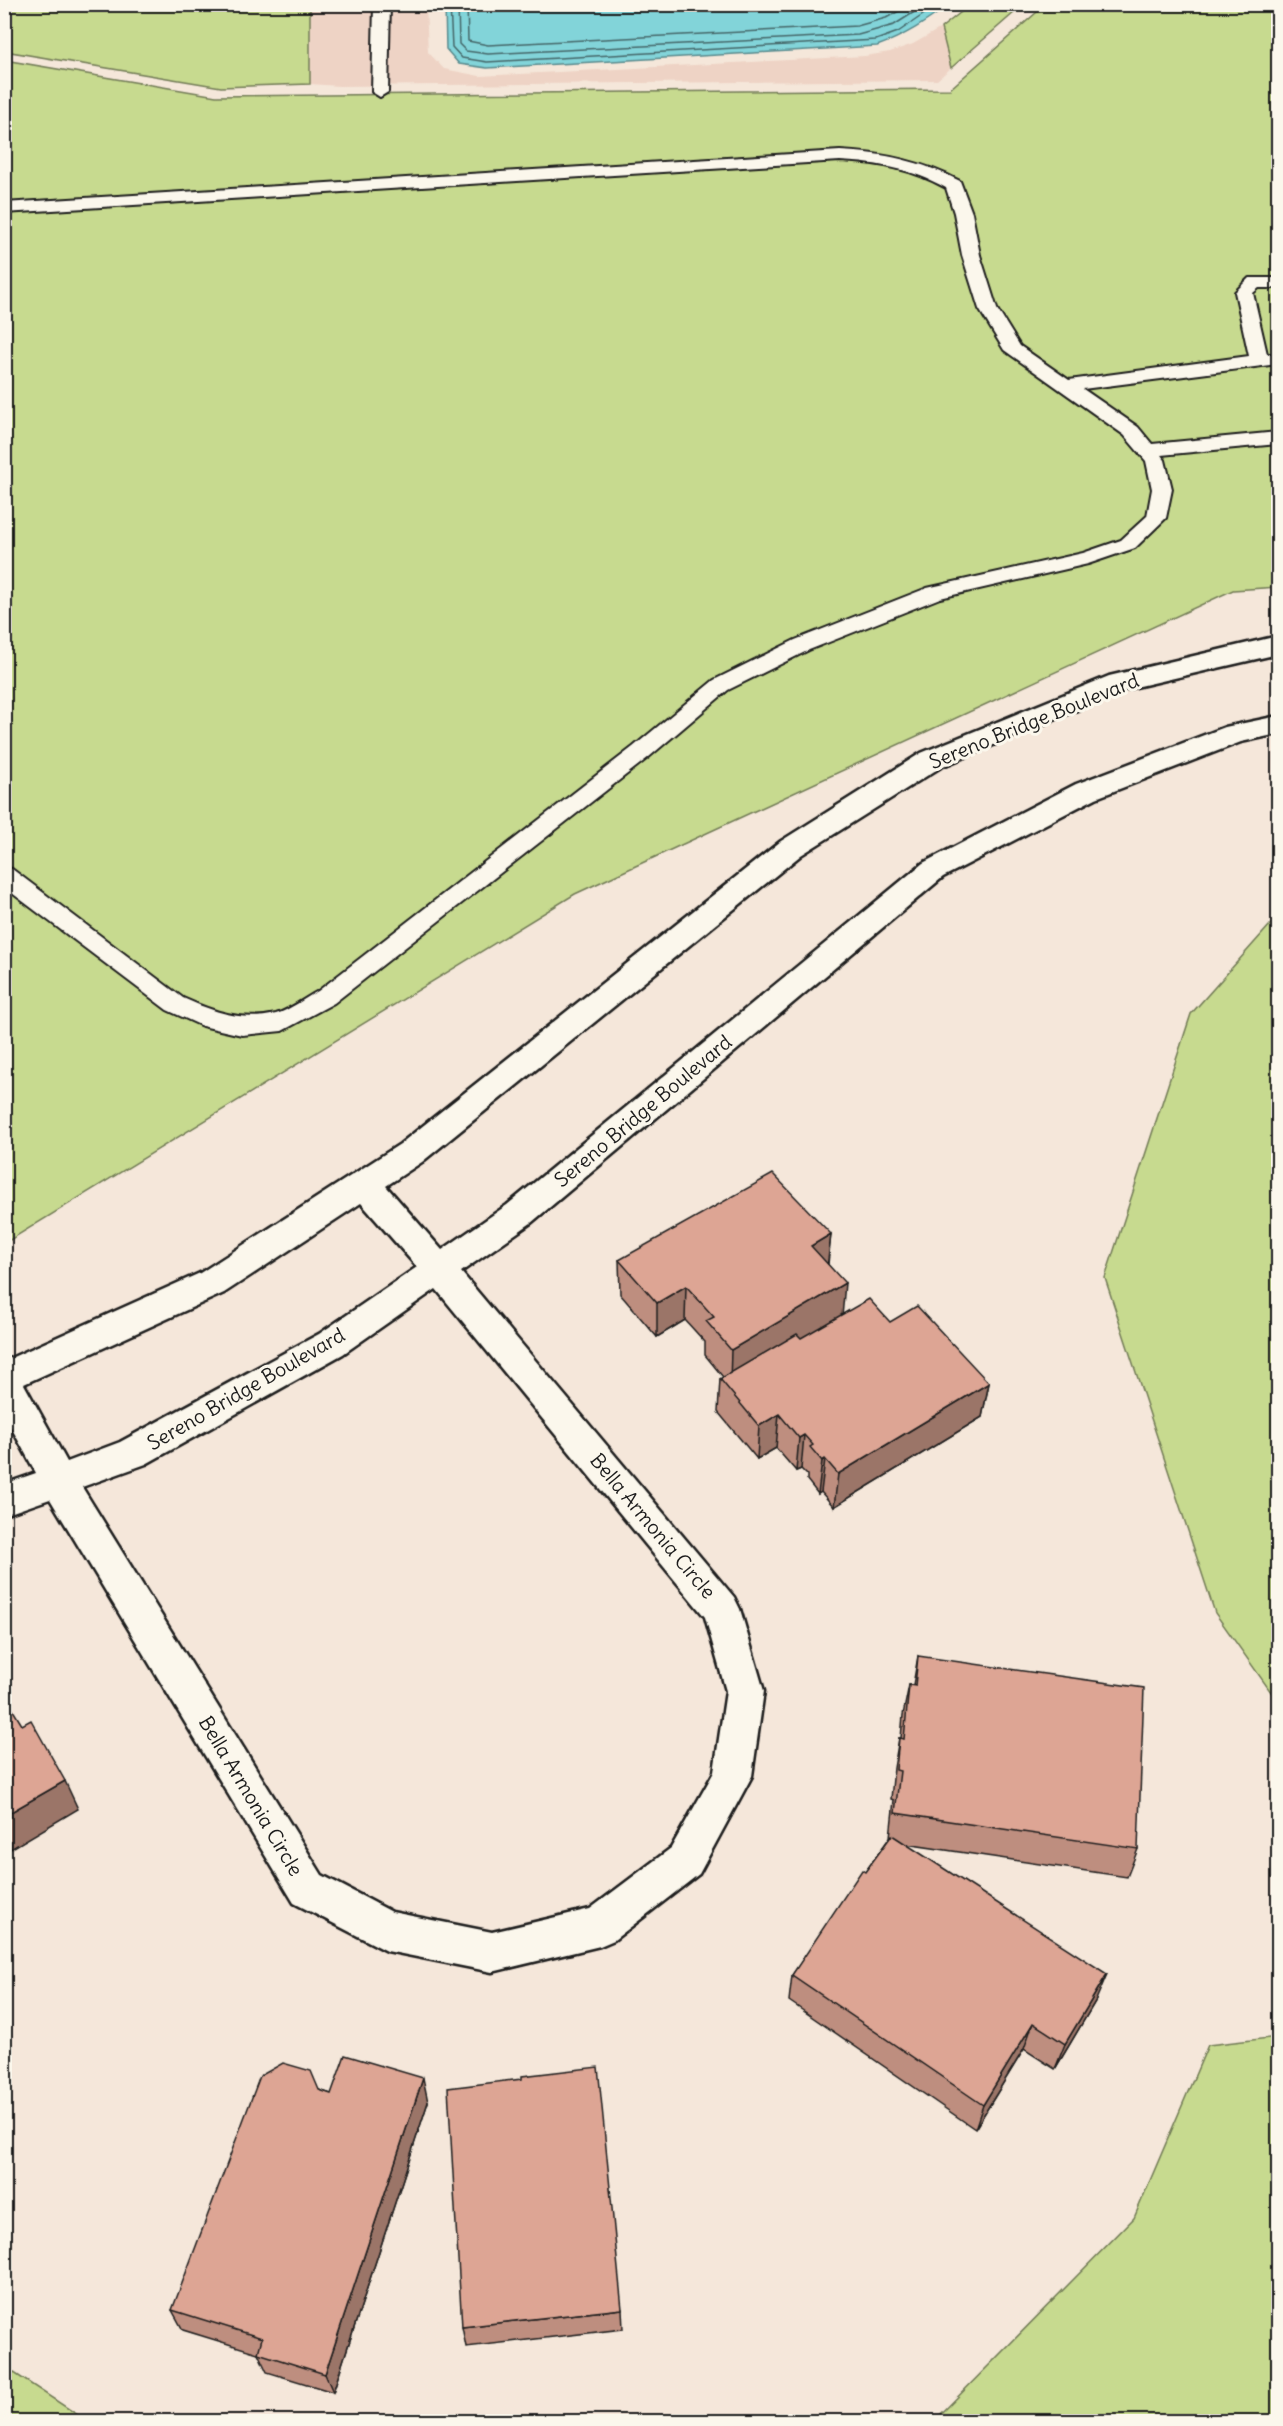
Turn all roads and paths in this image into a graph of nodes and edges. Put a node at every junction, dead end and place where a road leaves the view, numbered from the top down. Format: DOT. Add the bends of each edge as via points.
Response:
graph roads {
  1 [pos="382,4"];
  2 [pos="380,92"];
  3 [pos="4,208"];
  4 [pos="1278,283"];
  5 [pos="1278,359"];
  6 [pos="1259,360"];
  7 [pos="1066,386"];
  8 [pos="1278,438"];
  9 [pos="1147,450"];
  10 [pos="1278,645"];
  11 [pos="1278,725"];
  12 [pos="4,875"];
  13 [pos="364,1184"];
  14 [pos="439,1269"];
  15 [pos="4,1378"];
  16 [pos="58,1480"];
  17 [pos="4,1500"];
  1 -- 2 [label="lane"];
  3 -- 7 [label="lane" via="840,156 885,158 930,171 954,185 988,309 1013,350"];
  4 -- 6 [label="lane" via="1255,282 1244,292"];
  5 -- 6 [label="lane"];
  6 -- 7 [label="lane"];
  7 -- 9 [label="lane" via="1131,430"];
  8 -- 9 [label="lane"];
  9 -- 12 [label="lane" via="1155,460 1162,489 1156,518 1128,544 1088,558 934,593 802,645 721,685 326,997 282,1022 242,1026 210,1020 176,1005"];
  10 -- 13 [label="street, Sereno Bridge Boulevard" via="1119,682 930,760 791,849 411,1153"];
  11 -- 14 [label="street, Sereno Bridge Boulevard" via="1235,734 1086,791 933,870 519,1214"];
  13 -- 14 [label="street, Bella Armonia Circle"];
  13 -- 15 [label="street, Sereno Bridge Boulevard" via="212,1283"];
  14 -- 16 [label="street, Sereno Bridge Boulevard" via="331,1344 134,1453"];
  14 -- 16 [label="street, Bella Armonia Circle" via="722,1609 746,1691 733,1776 685,1861 600,1926 492,1952 387,1931 308,1889"];
  15 -- 16 [label="street, Bella Armonia Circle"];
  16 -- 17 [label="street, Sereno Bridge Boulevard"];
}
